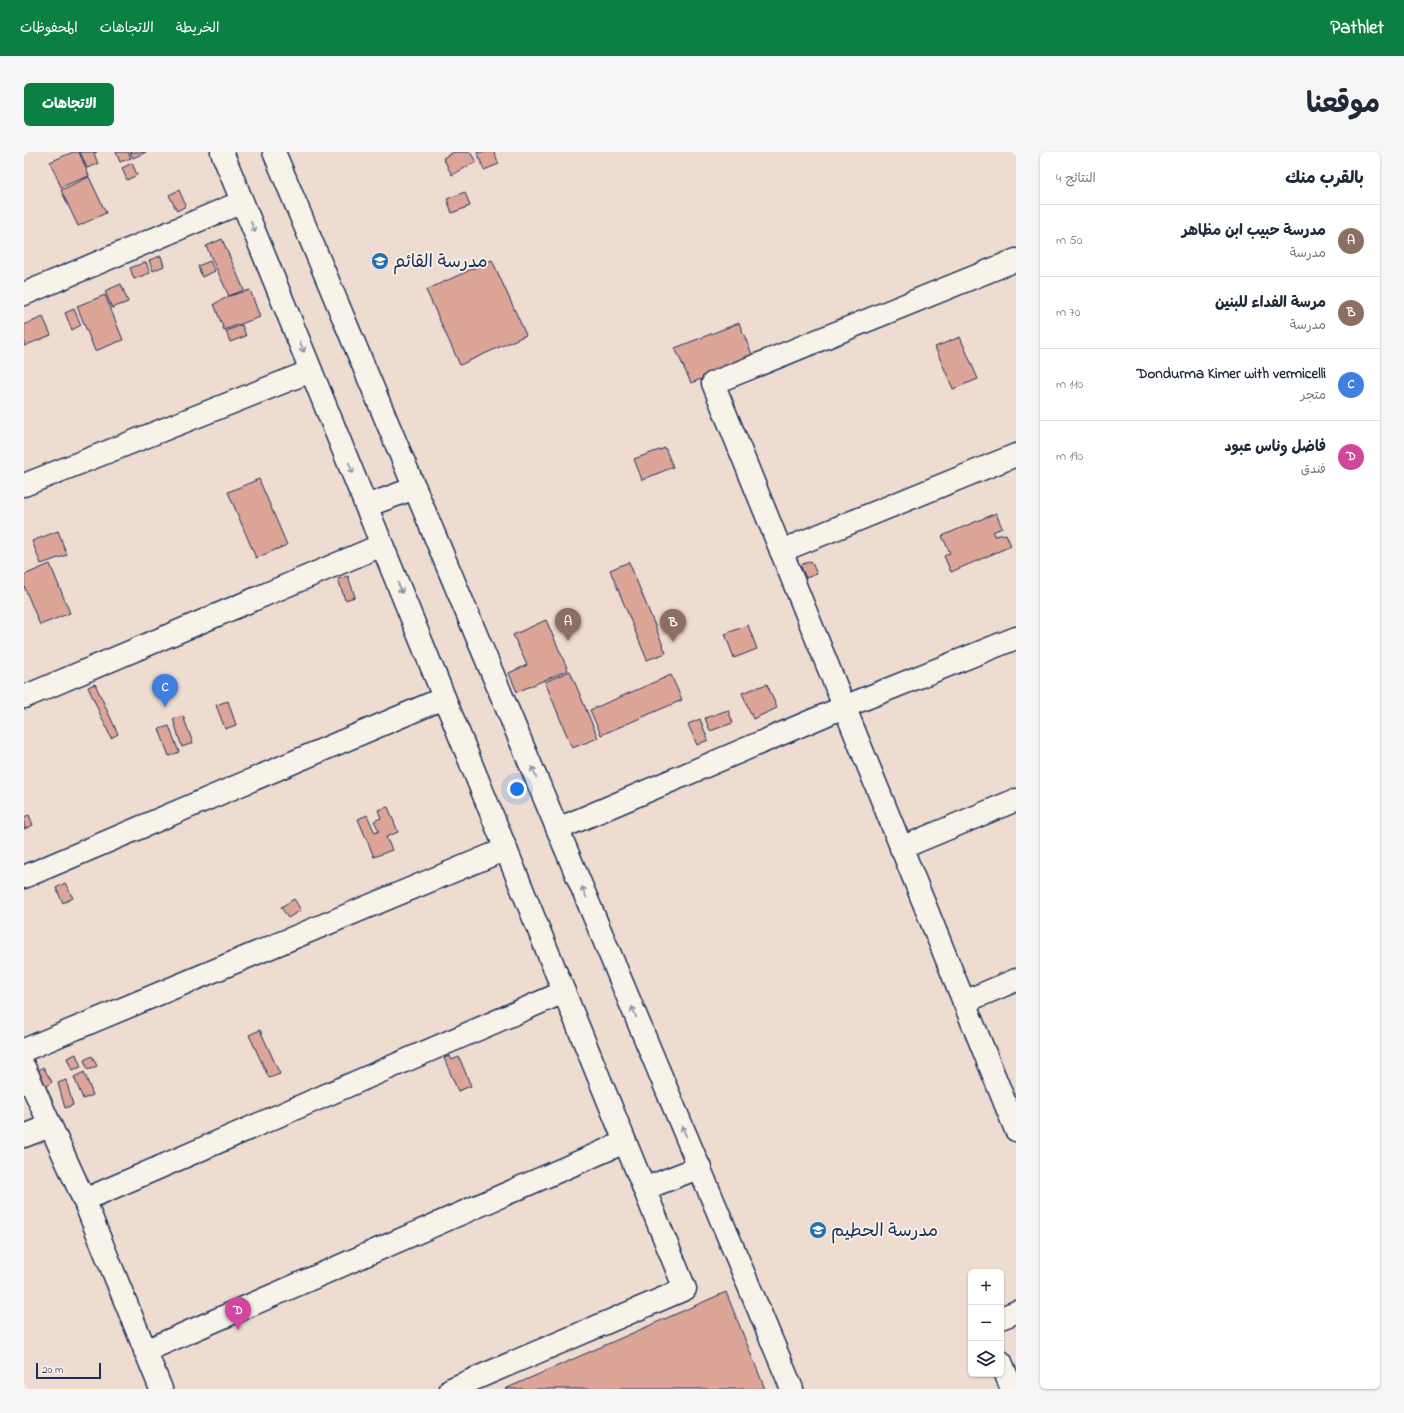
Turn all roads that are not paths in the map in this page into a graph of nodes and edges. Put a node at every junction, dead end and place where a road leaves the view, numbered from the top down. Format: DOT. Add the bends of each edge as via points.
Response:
graph roads {
  1 [pos="222,152"];
  2 [pos="274,152"];
  3 [pos="242,202"];
  4 [pos="1016,260"];
  5 [pos="24,294"];
  6 [pos="311,371"];
  7 [pos="1016,455"];
  8 [pos="24,485"];
  9 [pos="415,488"];
  10 [pos="366,506"];
  11 [pos="382,545"];
  12 [pos="781,551"];
  13 [pos="1016,638"];
  14 [pos="24,697"];
  15 [pos="444,698"];
  16 [pos="844,707"];
  17 [pos="1016,800"];
  18 [pos="558,829"];
  19 [pos="902,848"];
  20 [pos="506,849"];
  21 [pos="24,877"];
  22 [pos="1016,980"];
  23 [pos="564,992"];
  24 [pos="964,1002"];
  25 [pos="24,1050"];
  26 [pos="24,1067"];
  27 [pos="50,1126"];
  28 [pos="1016,1130"];
  29 [pos="24,1136"];
  30 [pos="625,1142"];
  31 [pos="700,1167"];
  32 [pos="644,1189"];
  33 [pos="84,1200"];
  34 [pos="1016,1312"];
  35 [pos="1004,1317"];
  36 [pos="145,1351"];
  37 [pos="1004,1369"];
  38 [pos="161,1389"];
  39 [pos="451,1389"];
  40 [pos="792,1389"];
  41 [pos="1012,1389"];
  1 -- 3 [label="street"];
  2 -- 9 [label="street"];
  3 -- 5 [label="street"];
  3 -- 6 [label="street, one-way"];
  4 -- 12 [label="street" via="713,383"];
  6 -- 8 [label="street"];
  6 -- 10 [label="street, one-way"];
  7 -- 12 [label="street"];
  9 -- 10 [label="street"];
  18 -- 9 [label="street, one-way"];
  10 -- 11 [label="street"];
  11 -- 14 [label="street"];
  11 -- 15 [label="street, one-way"];
  12 -- 16 [label="street"];
  13 -- 16 [label="street"];
  15 -- 20 [label="street"];
  15 -- 21 [label="street"];
  16 -- 18 [label="street"];
  16 -- 19 [label="street"];
  17 -- 19 [label="street"];
  31 -- 18 [label="street, one-way"];
  19 -- 24 [label="street"];
  20 -- 23 [label="street"];
  20 -- 25 [label="street"];
  22 -- 24 [label="street"];
  23 -- 30 [label="street"];
  23 -- 33 [label="street"];
  24 -- 28 [label="street"];
  26 -- 27 [label="street"];
  27 -- 29 [label="street"];
  27 -- 33 [label="street"];
  30 -- 32 [label="street"];
  30 -- 36 [label="street"];
  31 -- 32 [label="street"];
  31 -- 40 [label="street"];
  32 -- 39 [label="street" via="685,1289"];
  33 -- 36 [label="street"];
  34 -- 35 [label="street"];
  36 -- 38 [label="street"];
  37 -- 41 [label="street"];
}
